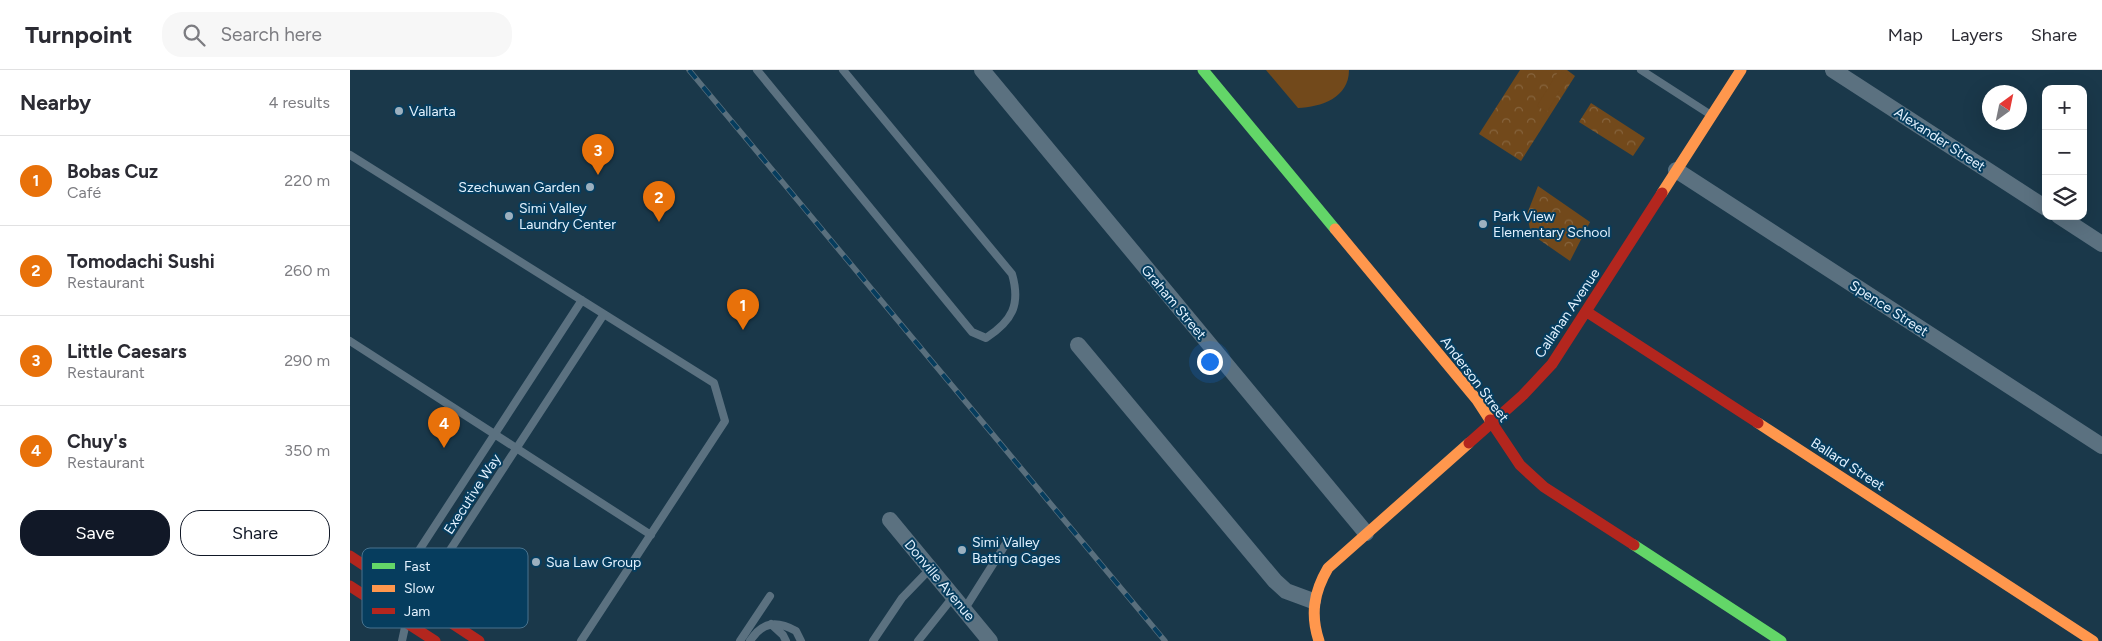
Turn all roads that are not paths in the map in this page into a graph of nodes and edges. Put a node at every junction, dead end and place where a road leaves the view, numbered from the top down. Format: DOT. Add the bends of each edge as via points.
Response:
graph roads {
  1 [pos="758,70"];
  2 [pos="843,70"];
  3 [pos="982,70"];
  4 [pos="1202,70"];
  5 [pos="1642,70"];
  6 [pos="1741,70"];
  7 [pos="1833,70"];
  8 [pos="1712,116"];
  9 [pos="350,155"];
  10 [pos="1676,170"];
  11 [pos="2042,205"];
  12 [pos="2065,220"];
  13 [pos="2102,244"];
  14 [pos="582,300"];
  15 [pos="1587,312"];
  16 [pos="604,314"];
  17 [pos="350,341"];
  18 [pos="1078,345"];
  19 [pos="1491,422"];
  20 [pos="494,434"];
  21 [pos="2102,446"];
  22 [pos="516,448"];
  23 [pos="890,520"];
  24 [pos="1366,533"];
  25 [pos="651,535"];
  26 [pos="1007,542"];
  27 [pos="421,548"];
  28 [pos="451,548"];
  29 [pos="350,556"];
  30 [pos="362,564"];
  31 [pos="930,569"];
  32 [pos="350,586"];
  33 [pos="362,594"];
  34 [pos="770,596"];
  35 [pos="953,597"];
  36 [pos="1313,601"];
  37 [pos="964,610"];
  38 [pos="771,624"];
  39 [pos="405,628"];
  40 [pos="415,628"];
  41 [pos="461,628"];
  42 [pos="402,641"];
  43 [pos="435,641"];
  44 [pos="480,641"];
  45 [pos="581,641"];
  46 [pos="740,641"];
  47 [pos="750,641"];
  48 [pos="786,641"];
  49 [pos="801,641"];
  50 [pos="873,641"];
  51 [pos="918,641"];
  52 [pos="990,641"];
  53 [pos="1320,641"];
  54 [pos="1781,641"];
  55 [pos="2093,641"];
  1 -- 2 [label="lane" via="972,332 986,338 1001,328 1015,307 1018,292 1012,274"];
  3 -- 24 [label="street, Graham Street"];
  4 -- 19 [label="street, Anderson Street" via="1477,400"];
  5 -- 8 [label="lane"];
  6 -- 8 [label="street, Callahan Avenue"];
  7 -- 11 [label="street, Alexander Street"];
  8 -- 10 [label="street, Callahan Avenue"];
  9 -- 14 [label="lane"];
  10 -- 15 [label="street, Callahan Avenue"];
  10 -- 21 [label="street, Spence Street"];
  12 -- 13 [label="street"];
  14 -- 16 [label="lane"];
  14 -- 20 [label="lane, Executive Way"];
  15 -- 19 [label="street, Callahan Avenue" via="1552,364"];
  15 -- 55 [label="street, Ballard Street"];
  16 -- 22 [label="lane, Executive Way"];
  16 -- 25 [label="lane" via="714,383 725,421"];
  17 -- 20 [label="lane"];
  18 -- 36 [label="street" via="1275,581 1286,591"];
  19 -- 24 [label="street, Callahan Avenue"];
  19 -- 54 [label="street, Anderson Street" via="1520,465 1544,487"];
  20 -- 22 [label="lane"];
  20 -- 27 [label="lane, Executive Way"];
  22 -- 25 [label="lane"];
  22 -- 28 [label="lane, Executive Way"];
  23 -- 31 [label="street, Donville Avenue"];
  24 -- 36 [label="street, Callahan Avenue" via="1328,568 1318,583"];
  25 -- 45 [label="lane"];
  26 -- 37 [label="lane"];
  29 -- 30 [label="street"];
  31 -- 35 [label="street, Donville Avenue"];
  31 -- 50 [label="lane" via="902,598"];
  32 -- 33 [label="street"];
  34 -- 46 [label="lane"];
  35 -- 37 [label="street, Donville Avenue"];
  35 -- 51 [label="lane"];
  36 -- 53 [label="street" via="1313,617"];
  37 -- 52 [label="street, Donville Avenue"];
  38 -- 47 [label="lane" via="757,630"];
  38 -- 48 [label="lane"];
  38 -- 49 [label="lane" via="789,627 796,631"];
  39 -- 42 [label="lane"];
  40 -- 43 [label="street"];
  41 -- 44 [label="street"];
}
